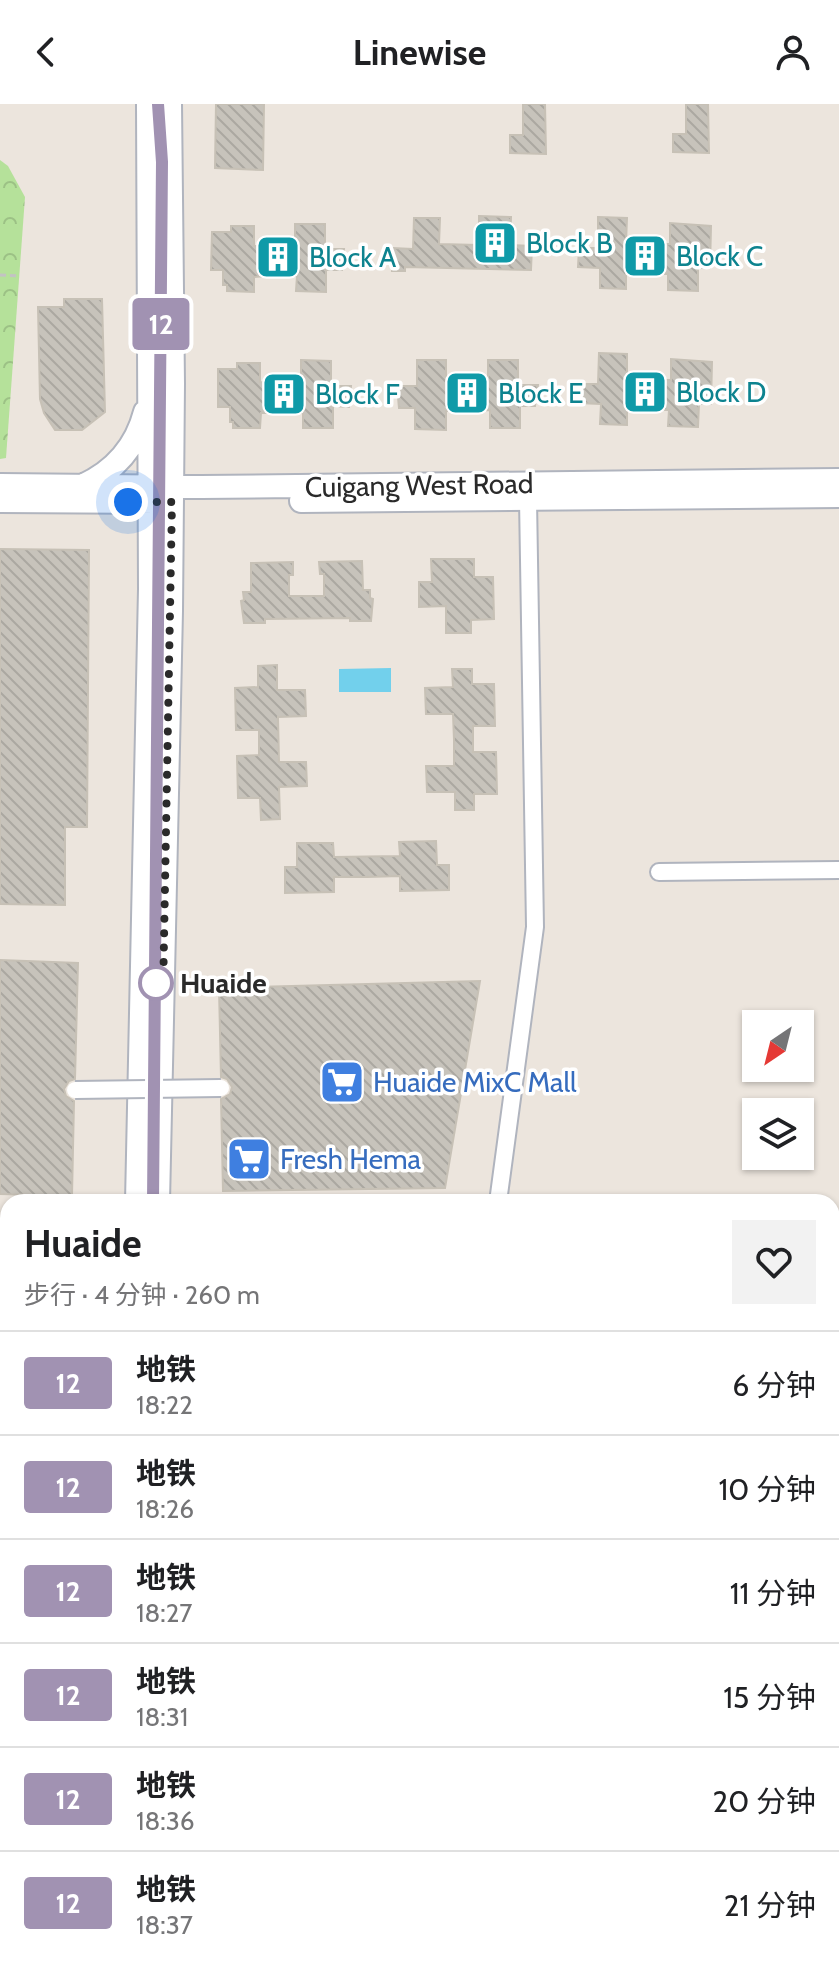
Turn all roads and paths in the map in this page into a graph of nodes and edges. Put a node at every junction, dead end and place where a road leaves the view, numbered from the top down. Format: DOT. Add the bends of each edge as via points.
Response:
graph roads {
  1 [pos="148,104"];
  2 [pos="170,104"];
  3 [pos="0,275"];
  4 [pos="19,276"];
  5 [pos="151,391"];
  6 [pos="839,480"];
  7 [pos="0,485"];
  8 [pos="82,486"];
  9 [pos="161,495"];
  10 [pos="839,496"];
  11 [pos="528,499"];
  12 [pos="0,501"];
  13 [pos="839,870"];
  14 [pos="659,872"];
  15 [pos="221,1088"];
  16 [pos="75,1090"];
  17 [pos="148,1177"];
  18 [pos="136,1194"];
  19 [pos="141,1194"];
  20 [pos="157,1194"];
  21 [pos="499,1194"];
  1 -- 5 [label="main road"];
  2 -- 9 [label="main road"];
  3 -- 4 [label="path"];
  5 -- 8 [label="main road" via="135,440 123,458"];
  5 -- 9 [label="main road"];
  6 -- 9 [label="main road, Cuigang West Road"];
  7 -- 8 [label="main road, Cuigang West Road"];
  8 -- 9 [label="main road, Cuigang West Road"];
  9 -- 11 [label="main road, Cuigang West Road"];
  9 -- 12 [label="main road, Cuigang West Road"];
  9 -- 17 [label="main road"];
  10 -- 11 [label="main road, Cuigang West Road"];
  11 -- 21 [label="street" via="535,927"];
  13 -- 14 [label="street"];
  15 -- 16 [label="street, bridge"];
  17 -- 18 [label="main road"];
  17 -- 19 [label="main road"];
  17 -- 20 [label="main road"];
}
